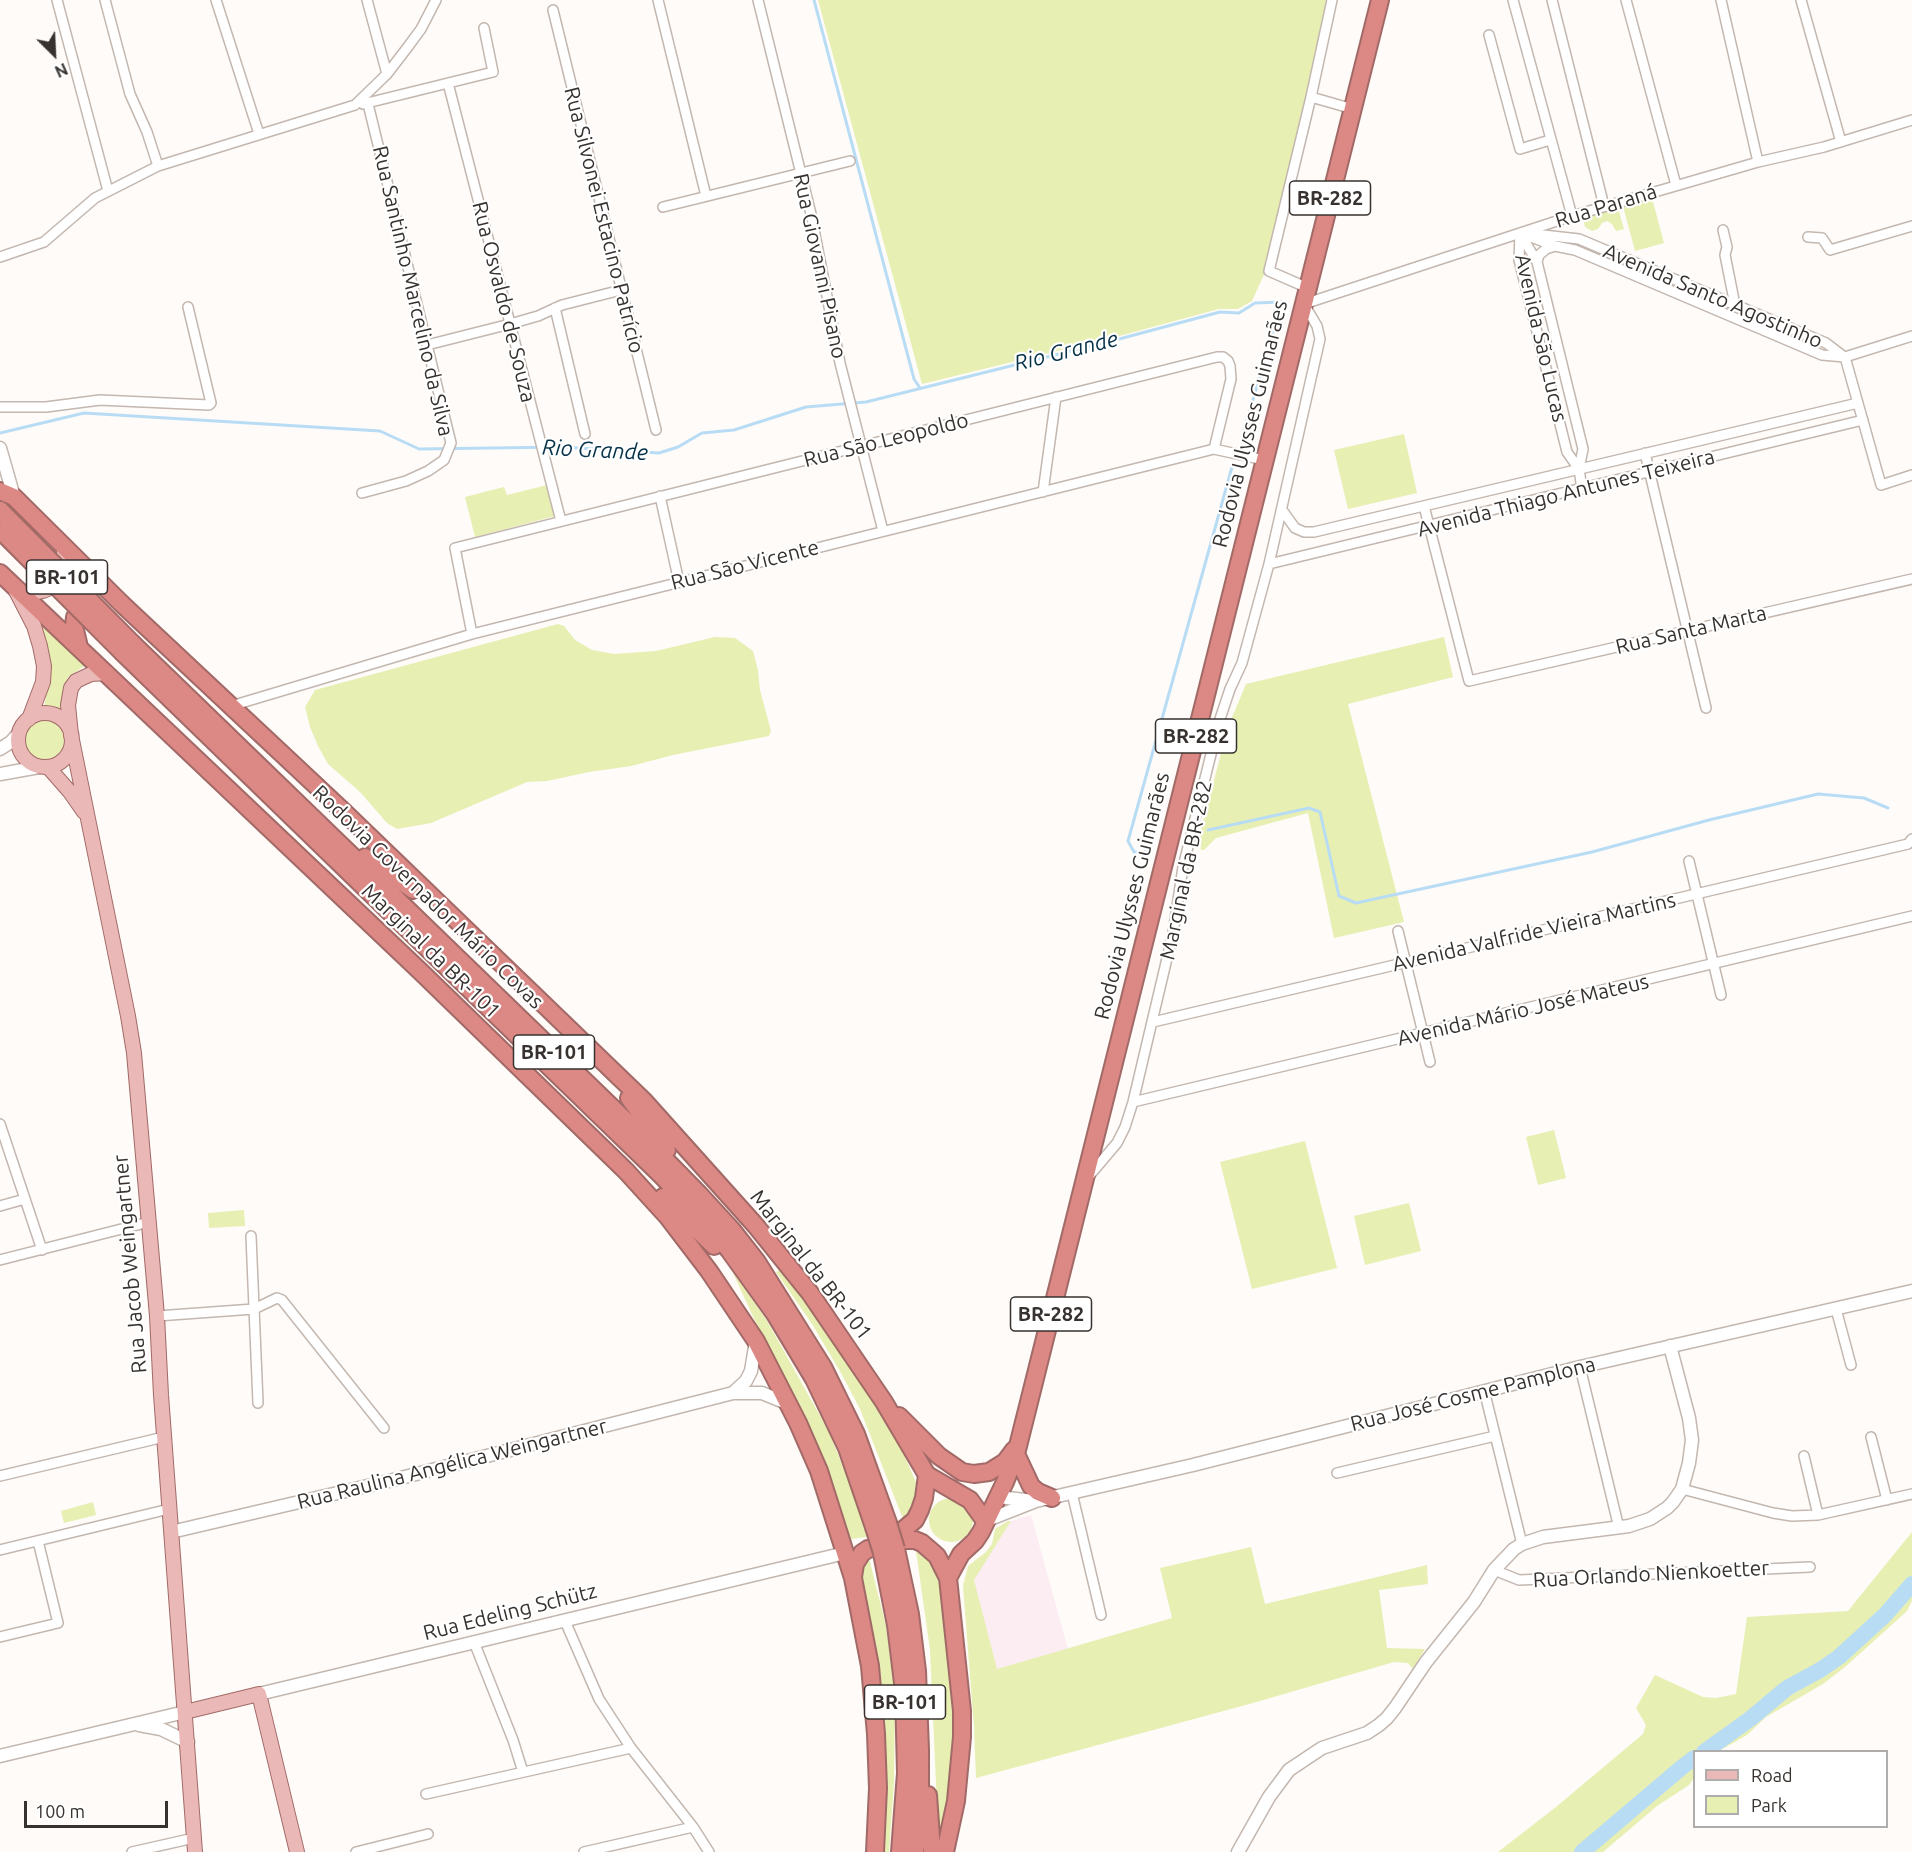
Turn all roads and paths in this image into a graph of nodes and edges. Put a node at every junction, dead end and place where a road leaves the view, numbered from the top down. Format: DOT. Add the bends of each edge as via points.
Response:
graph roads {
  1 [pos="57,0"];
  2 [pos="105,0"];
  3 [pos="216,0"];
  4 [pos="367,0"];
  5 [pos="436,0"];
  6 [pos="658,0"];
  7 [pos="758,0"];
  8 [pos="1332,0"];
  9 [pos="1380,0"];
  10 [pos="1513,0"];
  11 [pos="1552,0"];
  12 [pos="1626,0"];
  13 [pos="1721,0"];
  14 [pos="1801,0"];
  15 [pos="553,10"];
  16 [pos="484,28"];
  17 [pos="1489,35"];
  18 [pos="387,74"];
  19 [pos="448,83"];
  20 [pos="1311,97"];
  21 [pos="368,104"];
  22 [pos="355,105"];
  23 [pos="1353,109"];
  24 [pos="1912,120"];
  25 [pos="259,134"];
  26 [pos="1550,140"];
  27 [pos="1840,142"];
  28 [pos="850,161"];
  29 [pos="1758,162"];
  30 [pos="158,166"];
  31 [pos="801,173"];
  32 [pos="1676,185"];
  33 [pos="108,191"];
  34 [pos="706,196"];
  35 [pos="1604,206"];
  36 [pos="663,207"];
  37 [pos="1572,216"];
  38 [pos="1912,226"];
  39 [pos="1723,230"];
  40 [pos="1520,233"];
  41 [pos="1809,237"];
  42 [pos="1555,246"];
  43 [pos="0,257"];
  44 [pos="1537,262"];
  45 [pos="1690,286"];
  46 [pos="621,290"];
  47 [pos="1306,296"];
  48 [pos="1685,297"];
  49 [pos="1735,304"];
  50 [pos="188,307"];
  51 [pos="555,308"];
  52 [pos="510,324"];
  53 [pos="1912,336"];
  54 [pos="427,345"];
  55 [pos="1845,357"];
  56 [pos="1561,359"];
  57 [pos="1545,363"];
  58 [pos="1056,397"];
  59 [pos="1858,403"];
  60 [pos="0,407"];
  61 [pos="1863,420"];
  62 [pos="656,430"];
  63 [pos="585,435"];
  64 [pos="861,446"];
  65 [pos="0,448"];
  66 [pos="1214,449"];
  67 [pos="1645,453"];
  68 [pos="1264,460"];
  69 [pos="1579,469"];
  70 [pos="1649,472"];
  71 [pos="1912,475"];
  72 [pos="0,483"];
  73 [pos="1582,489"];
  74 [pos="1043,492"];
  75 [pos="362,493"];
  76 [pos="7,494"];
  77 [pos="660,496"];
  78 [pos="1424,506"];
  79 [pos="0,510"];
  80 [pos="1282,510"];
  81 [pos="561,521"];
  82 [pos="1429,526"];
  83 [pos="0,530"];
  84 [pos="883,531"];
  85 [pos="64,547"];
  86 [pos="1269,564"];
  87 [pos="0,573"];
  88 [pos="1912,579"];
  89 [pos="679,582"];
  90 [pos="18,591"];
  91 [pos="123,606"];
  92 [pos="1687,631"];
  93 [pos="472,634"];
  94 [pos="79,647"];
  95 [pos="128,649"];
  96 [pos="107,674"];
  97 [pos="231,706"];
  98 [pos="1706,708"];
  99 [pos="29,719"];
  100 [pos="19,733"];
  101 [pos="71,735"];
  102 [pos="0,749"];
  103 [pos="43,767"];
  104 [pos="0,774"];
  105 [pos="88,817"];
  106 [pos="318,822"];
  107 [pos="1912,839"];
  108 [pos="1689,861"];
  109 [pos="1697,894"];
  110 [pos="1912,916"];
  111 [pos="457,922"];
  112 [pos="1398,931"];
  113 [pos="1406,962"];
  114 [pos="1714,964"];
  115 [pos="1721,995"];
  116 [pos="1154,1022"];
  117 [pos="1423,1034"];
  118 [pos="602,1061"];
  119 [pos="1430,1062"];
  120 [pos="1133,1102"];
  121 [pos="1,1130"];
  122 [pos="594,1139"];
  123 [pos="1083,1183"];
  124 [pos="699,1194"];
  125 [pos="25,1199"];
  126 [pos="0,1206"];
  127 [pos="149,1222"];
  128 [pos="251,1236"];
  129 [pos="42,1250"];
  130 [pos="0,1260"];
  131 [pos="754,1284"];
  132 [pos="1912,1291"];
  133 [pos="254,1309"];
  134 [pos="1836,1309"];
  135 [pos="157,1316"];
  136 [pos="756,1341"];
  137 [pos="1670,1346"];
  138 [pos="1851,1365"];
  139 [pos="1580,1367"];
  140 [pos="1484,1390"];
  141 [pos="733,1393"];
  142 [pos="884,1402"];
  143 [pos="258,1403"];
  144 [pos="789,1404"];
  145 [pos="384,1428"];
  146 [pos="1495,1436"];
  147 [pos="164,1437"];
  148 [pos="1871,1437"];
  149 [pos="1017,1449"];
  150 [pos="1804,1456"];
  151 [pos="1337,1473"];
  152 [pos="927,1475"];
  153 [pos="0,1476"];
  154 [pos="1682,1489"];
  155 [pos="1072,1493"];
  156 [pos="962,1494"];
  157 [pos="1912,1494"];
  158 [pos="998,1497"];
  159 [pos="1044,1499"];
  160 [pos="1887,1500"];
  161 [pos="169,1509"];
  162 [pos="1818,1515"];
  163 [pos="985,1521"];
  164 [pos="838,1526"];
  165 [pos="888,1527"];
  166 [pos="1619,1528"];
  167 [pos="171,1532"];
  168 [pos="38,1541"];
  169 [pos="1522,1544"];
  170 [pos="968,1547"];
  171 [pos="0,1550"];
  172 [pos="889,1551"];
  173 [pos="845,1553"];
  174 [pos="1810,1567"];
  175 [pos="1494,1570"];
  176 [pos="853,1578"];
  177 [pos="948,1578"];
  178 [pos="1101,1615"];
  179 [pos="565,1621"];
  180 [pos="0,1637"];
  181 [pos="474,1642"];
  182 [pos="917,1671"];
  183 [pos="259,1694"];
  184 [pos="185,1712"];
  185 [pos="132,1724"];
  186 [pos="188,1742"];
  187 [pos="632,1748"];
  188 [pos="0,1756"];
  189 [pos="523,1772"];
  190 [pos="426,1794"];
  191 [pos="693,1827"];
  192 [pos="428,1834"];
  193 [pos="194,1838"];
  194 [pos="132,1852"];
  195 [pos="195,1852"];
  196 [pos="297,1852"];
  197 [pos="356,1852"];
  198 [pos="584,1852"];
  199 [pos="709,1852"];
  200 [pos="875,1852"];
  201 [pos="900,1852"];
  202 [pos="915,1852"];
  203 [pos="932,1852"];
  204 [pos="945,1852"];
  205 [pos="1238,1852"];
  1 -- 33 [label="street"];
  2 -- 30 [label="street" via="130,94"];
  3 -- 25 [label="street"];
  4 -- 18 [label="street"];
  5 -- 18 [label="street" via="421,29"];
  6 -- 34 [label="street"];
  7 -- 31 [label="street, Rua Giovanni Pisano"];
  8 -- 20 [label="street"];
  9 -- 23 [label="highway, Rodovia Ulysses Guimarães / BR-282"];
  10 -- 26 [label="street"];
  11 -- 35 [label="street"];
  12 -- 32 [label="street"];
  13 -- 29 [label="street"];
  14 -- 27 [label="street"];
  15 -- 46 [label="street, Rua Silvonei Estacino Patrício"];
  16 -- 19 [label="street" via="493,72"];
  17 -- 26 [label="street" via="1520,149"];
  18 -- 22 [label="street"];
  19 -- 21 [label="street"];
  19 -- 52 [label="street, Rua Osvaldo de Souza"];
  20 -- 23 [label="street"];
  20 -- 47 [label="street" via="1269,271"];
  21 -- 22 [label="street"];
  21 -- 54 [label="street, Rua Santinho Marcelino da Silva"];
  22 -- 25 [label="street"];
  23 -- 47 [label="highway, Rodovia Ulysses Guimarães / BR-282"];
  24 -- 27 [label="street, Rua Paraná"];
  25 -- 30 [label="street"];
  26 -- 37 [label="street"];
  27 -- 29 [label="street, Rua Paraná"];
  28 -- 31 [label="street"];
  29 -- 32 [label="street, Rua Paraná"];
  30 -- 33 [label="street"];
  31 -- 34 [label="street"];
  31 -- 64 [label="street, Rua Giovanni Pisano"];
  32 -- 35 [label="street, Rua Paraná"];
  33 -- 43 [label="street" via="88,202 44,242"];
  34 -- 36 [label="street"];
  35 -- 37 [label="street, Rua Paraná"];
  37 -- 40 [label="street, Rua Paraná"];
  38 -- 41 [label="street" via="1830,250 1822,238"];
  39 -- 49 [label="street"];
  40 -- 42 [label="street, Avenida Santo Agostinho"];
  40 -- 44 [label="street, Avenida São Lucas"];
  40 -- 45 [label="street, Avenida Santo Agostinho" via="1579,239"];
  40 -- 47 [label="street, Rua Paraná"];
  40 -- 57 [label="street, Avenida São Lucas" via="1519,260"];
  42 -- 44 [label="street" via="1539,255"];
  42 -- 48 [label="street, Avenida Santo Agostinho" via="1575,250"];
  44 -- 56 [label="street, Avenida São Lucas"];
  45 -- 48 [label="street"];
  45 -- 49 [label="street, Avenida Santo Agostinho"];
  46 -- 51 [label="street"];
  46 -- 62 [label="street, Rua Silvonei Estacino Patrício"];
  47 -- 68 [label="highway, Rodovia Ulysses Guimarães / BR-282"];
  47 -- 80 [label="street, Marginal da BR-282" via="1320,339"];
  48 -- 55 [label="street, Avenida Santo Agostinho" via="1822,355"];
  49 -- 55 [label="street, Avenida Santo Agostinho" via="1826,343"];
  50 -- 60 [label="street" via="210,405 100,400 46,407"];
  51 -- 52 [label="street"];
  51 -- 63 [label="street"];
  52 -- 54 [label="street"];
  52 -- 81 [label="street, Rua Osvaldo de Souza"];
  53 -- 55 [label="street"];
  54 -- 75 [label="street, Rua Santinho Marcelino da Silva" via="451,443 448,454 418,476"];
  55 -- 59 [label="street"];
  56 -- 57 [label="street"];
  56 -- 69 [label="street, Avenida São Lucas" via="1583,449"];
  57 -- 69 [label="street, Avenida São Lucas" via="1567,452"];
  58 -- 64 [label="street, Rua São Leopoldo"];
  58 -- 66 [label="street, Rua São Leopoldo" via="1223,357 1230,366 1231,379"];
  58 -- 74 [label="street"];
  59 -- 61 [label="street"];
  59 -- 67 [label="street, Avenida Thiago Antunes Teixeira"];
  61 -- 70 [label="street, Avenida Thiago Antunes Teixeira"];
  61 -- 71 [label="street" via="1881,485"];
  64 -- 77 [label="street, Rua São Leopoldo"];
  64 -- 84 [label="street, Rua Giovanni Pisano"];
  65 -- 76 [label="main road"];
  66 -- 68 [label="street, Rua São Vicente"];
  66 -- 74 [label="street, Rua São Vicente"];
  67 -- 69 [label="street, Avenida Thiago Antunes Teixeira"];
  67 -- 70 [label="street"];
  68 -- 123 [label="highway, Rodovia Ulysses Guimarães / BR-282"];
  69 -- 73 [label="street, Avenida São Lucas"];
  69 -- 78 [label="street, Avenida Thiago Antunes Teixeira"];
  70 -- 73 [label="street, Avenida Thiago Antunes Teixeira"];
  70 -- 92 [label="street"];
  72 -- 76 [label="main road, Marginal da BR-101"];
  73 -- 82 [label="street, Avenida Thiago Antunes Teixeira"];
  74 -- 84 [label="street, Rua São Vicente"];
  76 -- 85 [label="highway, Marginal da BR-101"];
  77 -- 81 [label="street, Rua São Leopoldo"];
  77 -- 89 [label="street"];
  78 -- 80 [label="street, Avenida Thiago Antunes Teixeira" via="1314,532 1295,528"];
  78 -- 82 [label="street"];
  79 -- 95 [label="highway, Rodovia Governador Mário Covas / BR-101, bridge"];
  80 -- 86 [label="street, Marginal da BR-282"];
  81 -- 93 [label="street, Rua São Leopoldo" via="455,548"];
  82 -- 86 [label="street, Avenida Thiago Antunes Teixeira"];
  82 -- 92 [label="street, Rua Santa Marta" via="1469,681"];
  83 -- 95 [label="highway, Rodovia Governador Mário Covas / BR-101, bridge"];
  84 -- 89 [label="street, Rua São Vicente"];
  85 -- 90 [label="main road" via="64,568 50,588"];
  85 -- 91 [label="highway, Marginal da BR-101"];
  86 -- 116 [label="street, Marginal da BR-282" via="1242,663 1219,722 1183,867"];
  87 -- 90 [label="highway, Marginal da BR-101"];
  88 -- 92 [label="street, Rua Santa Marta"];
  89 -- 93 [label="street, Rua São Vicente"];
  90 -- 94 [label="highway, Marginal da BR-101"];
  90 -- 99 [label="main road" via="34,626 44,666 43,682"];
  91 -- 94 [label="highway" via="105,599 93,600 83,607 74,626"];
  91 -- 97 [label="highway, Marginal da BR-101"];
  92 -- 98 [label="street"];
  93 -- 97 [label="street, Rua São Vicente"];
  94 -- 96 [label="highway, Marginal da BR-101"];
  95 -- 106 [label="highway, Rodovia Governador Mário Covas / BR-101"];
  95 -- 131 [label="highway, Rodovia Governador Mário Covas / BR-101" via="661,1175 705,1221"];
  96 -- 101 [label="main road, Rua Jacob Weingartner" via="82,677 70,688"];
  96 -- 122 [label="highway, Marginal da BR-101"];
  97 -- 111 [label="highway, Marginal da BR-101"];
  99 -- 100 [label="main road"];
  99 -- 101 [label="main road" via="46,713 54,715 68,726"];
  100 -- 102 [label="main road"];
  100 -- 103 [label="main road" via="20,750 31,763"];
  101 -- 103 [label="main road" via="72,744 64,759"];
  101 -- 105 [label="main road, Rua Jacob Weingartner"];
  103 -- 104 [label="main road"];
  103 -- 105 [label="main road, Rua Jacob Weingartner" via="70,792"];
  105 -- 127 [label="main road, Rua Jacob Weingartner" via="131,1033"];
  106 -- 111 [label="highway"];
  106 -- 124 [label="highway, Rodovia Governador Mário Covas / BR-101"];
  107 -- 109 [label="street, Avenida Valfride Vieira Martins" via="1908,844"];
  108 -- 109 [label="street"];
  109 -- 113 [label="street, Avenida Valfride Vieira Martins"];
  109 -- 114 [label="street"];
  110 -- 114 [label="street, Avenida Mário José Mateus"];
  111 -- 118 [label="highway, Marginal da BR-101"];
  112 -- 113 [label="street"];
  113 -- 116 [label="street, Avenida Valfride Vieira Martins"];
  113 -- 117 [label="street"];
  114 -- 115 [label="street"];
  114 -- 117 [label="street, Avenida Mário José Mateus"];
  116 -- 120 [label="street, Marginal da BR-282"];
  117 -- 119 [label="street"];
  117 -- 120 [label="street, Avenida Mário José Mateus"];
  118 -- 124 [label="highway"];
  118 -- 142 [label="highway, Marginal da BR-101" via="644,1101 770,1243 810,1293"];
  120 -- 123 [label="street, Marginal da BR-282" via="1117,1143"];
  121 -- 125 [label="street"];
  122 -- 131 [label="highway" via="643,1178"];
  122 -- 136 [label="highway, Marginal da BR-101" via="674,1224"];
  123 -- 149 [label="highway, Rodovia Ulysses Guimarães / BR-282"];
  124 -- 165 [label="highway, Rodovia Governador Mário Covas / BR-101" via="757,1262 823,1367 856,1434"];
  125 -- 126 [label="street"];
  125 -- 129 [label="street"];
  127 -- 129 [label="street"];
  127 -- 135 [label="main road, Rua Jacob Weingartner"];
  128 -- 133 [label="street"];
  129 -- 130 [label="street"];
  131 -- 165 [label="highway, Rodovia Governador Mário Covas / BR-101" via="819,1388"];
  132 -- 134 [label="main road, Rua José Cosme Pamplona"];
  133 -- 135 [label="street"];
  133 -- 143 [label="street"];
  133 -- 145 [label="street" via="277,1298 282,1300"];
  134 -- 137 [label="main road, Rua José Cosme Pamplona"];
  134 -- 138 [label="street"];
  135 -- 147 [label="main road, Rua Jacob Weingartner"];
  136 -- 141 [label="main road" via="752,1371"];
  136 -- 144 [label="highway, Marginal da BR-101"];
  137 -- 139 [label="main road, Rua José Cosme Pamplona"];
  137 -- 154 [label="main road" via="1692,1440"];
  139 -- 140 [label="main road, Rua José Cosme Pamplona"];
  139 -- 166 [label="street"];
  140 -- 146 [label="street"];
  140 -- 155 [label="main road, Rua José Cosme Pamplona"];
  141 -- 144 [label="main road, Rua Raulina Angélica Weingartner" via="762,1393"];
  141 -- 167 [label="main road, Rua Raulina Angélica Weingartner"];
  142 -- 149 [label="highway" via="939,1456 962,1472 980,1474 996,1468"];
  142 -- 152 [label="highway"];
  144 -- 164 [label="highway, Marginal da BR-101"];
  146 -- 151 [label="street"];
  146 -- 169 [label="street"];
  147 -- 153 [label="street"];
  147 -- 161 [label="main road, Rua Jacob Weingartner"];
  148 -- 160 [label="street"];
  149 -- 158 [label="highway, Rodovia Ulysses Guimarães / BR-282"];
  149 -- 159 [label="highway" via="1031,1486"];
  150 -- 162 [label="street"];
  152 -- 156 [label="highway"];
  152 -- 165 [label="highway" via="924,1498 915,1520"];
  154 -- 162 [label="street" via="1773,1513"];
  154 -- 166 [label="main road" via="1660,1513"];
  155 -- 159 [label="main road, Rua José Cosme Pamplona"];
  155 -- 178 [label="street"];
  156 -- 158 [label="highway"];
  156 -- 163 [label="highway"];
  157 -- 160 [label="street"];
  158 -- 159 [label="main road, Rua José Cosme Pamplona"];
  158 -- 163 [label="highway, Rodovia Ulysses Guimarães / BR-282"];
  159 -- 163 [label="main road, Rua José Cosme Pamplona"];
  160 -- 162 [label="street"];
  161 -- 167 [label="main road, Rua Jacob Weingartner"];
  161 -- 168 [label="street"];
  163 -- 170 [label="highway, Rodovia Ulysses Guimarães / BR-282"];
  164 -- 165 [label="highway" via="852,1542"];
  164 -- 173 [label="highway, Marginal da BR-101"];
  165 -- 170 [label="highway" via="918,1531 950,1550"];
  165 -- 172 [label="highway, Rodovia Governador Mário Covas / BR-101, bridge"];
  166 -- 169 [label="main road"];
  167 -- 184 [label="main road, Rua Jacob Weingartner"];
  168 -- 171 [label="street"];
  168 -- 180 [label="street" via="58,1623"];
  169 -- 175 [label="main road"];
  170 -- 177 [label="highway, Rodovia Ulysses Guimarães / BR-282"];
  172 -- 182 [label="highway, Rodovia Governador Mário Covas / BR-101" via="909,1614"];
  172 -- 201 [label="highway, Rodovia Governador Mário Covas / BR-101" via="904,1691 906,1773"];
  173 -- 176 [label="highway, Marginal da BR-101"];
  173 -- 179 [label="main road, Rua Edeling Schütz"];
  174 -- 175 [label="street, Rua Orlando Nienkoetter" via="1519,1580"];
  175 -- 205 [label="main road" via="1387,1718 1367,1733 1322,1748 1289,1770"];
  176 -- 177 [label="highway" via="862,1553 915,1540 937,1556"];
  176 -- 200 [label="highway, Marginal da BR-101" via="870,1666 876,1734"];
  177 -- 204 [label="highway" via="962,1737 956,1801"];
  179 -- 181 [label="main road, Rua Edeling Schütz"];
  179 -- 187 [label="street" via="599,1699"];
  181 -- 183 [label="main road, Rua Edeling Schütz"];
  181 -- 189 [label="street"];
  182 -- 202 [label="highway, Rodovia Governador Mário Covas / BR-101" via="920,1789"];
  182 -- 203 [label="highway"];
  183 -- 184 [label="main road, Rua Edeling Schütz"];
  183 -- 196 [label="main road"];
  184 -- 185 [label="main road"];
  184 -- 186 [label="main road, Rua Jacob Weingartner"];
  185 -- 186 [label="main road" via="160,1729"];
  185 -- 188 [label="main road"];
  186 -- 193 [label="main road, Rua Jacob Weingartner"];
  187 -- 189 [label="street"];
  187 -- 191 [label="street"];
  189 -- 190 [label="street"];
  191 -- 198 [label="street"];
  191 -- 199 [label="street"];
  192 -- 197 [label="street"];
  193 -- 194 [label="street"];
  193 -- 195 [label="main road, Rua Jacob Weingartner"];
}
